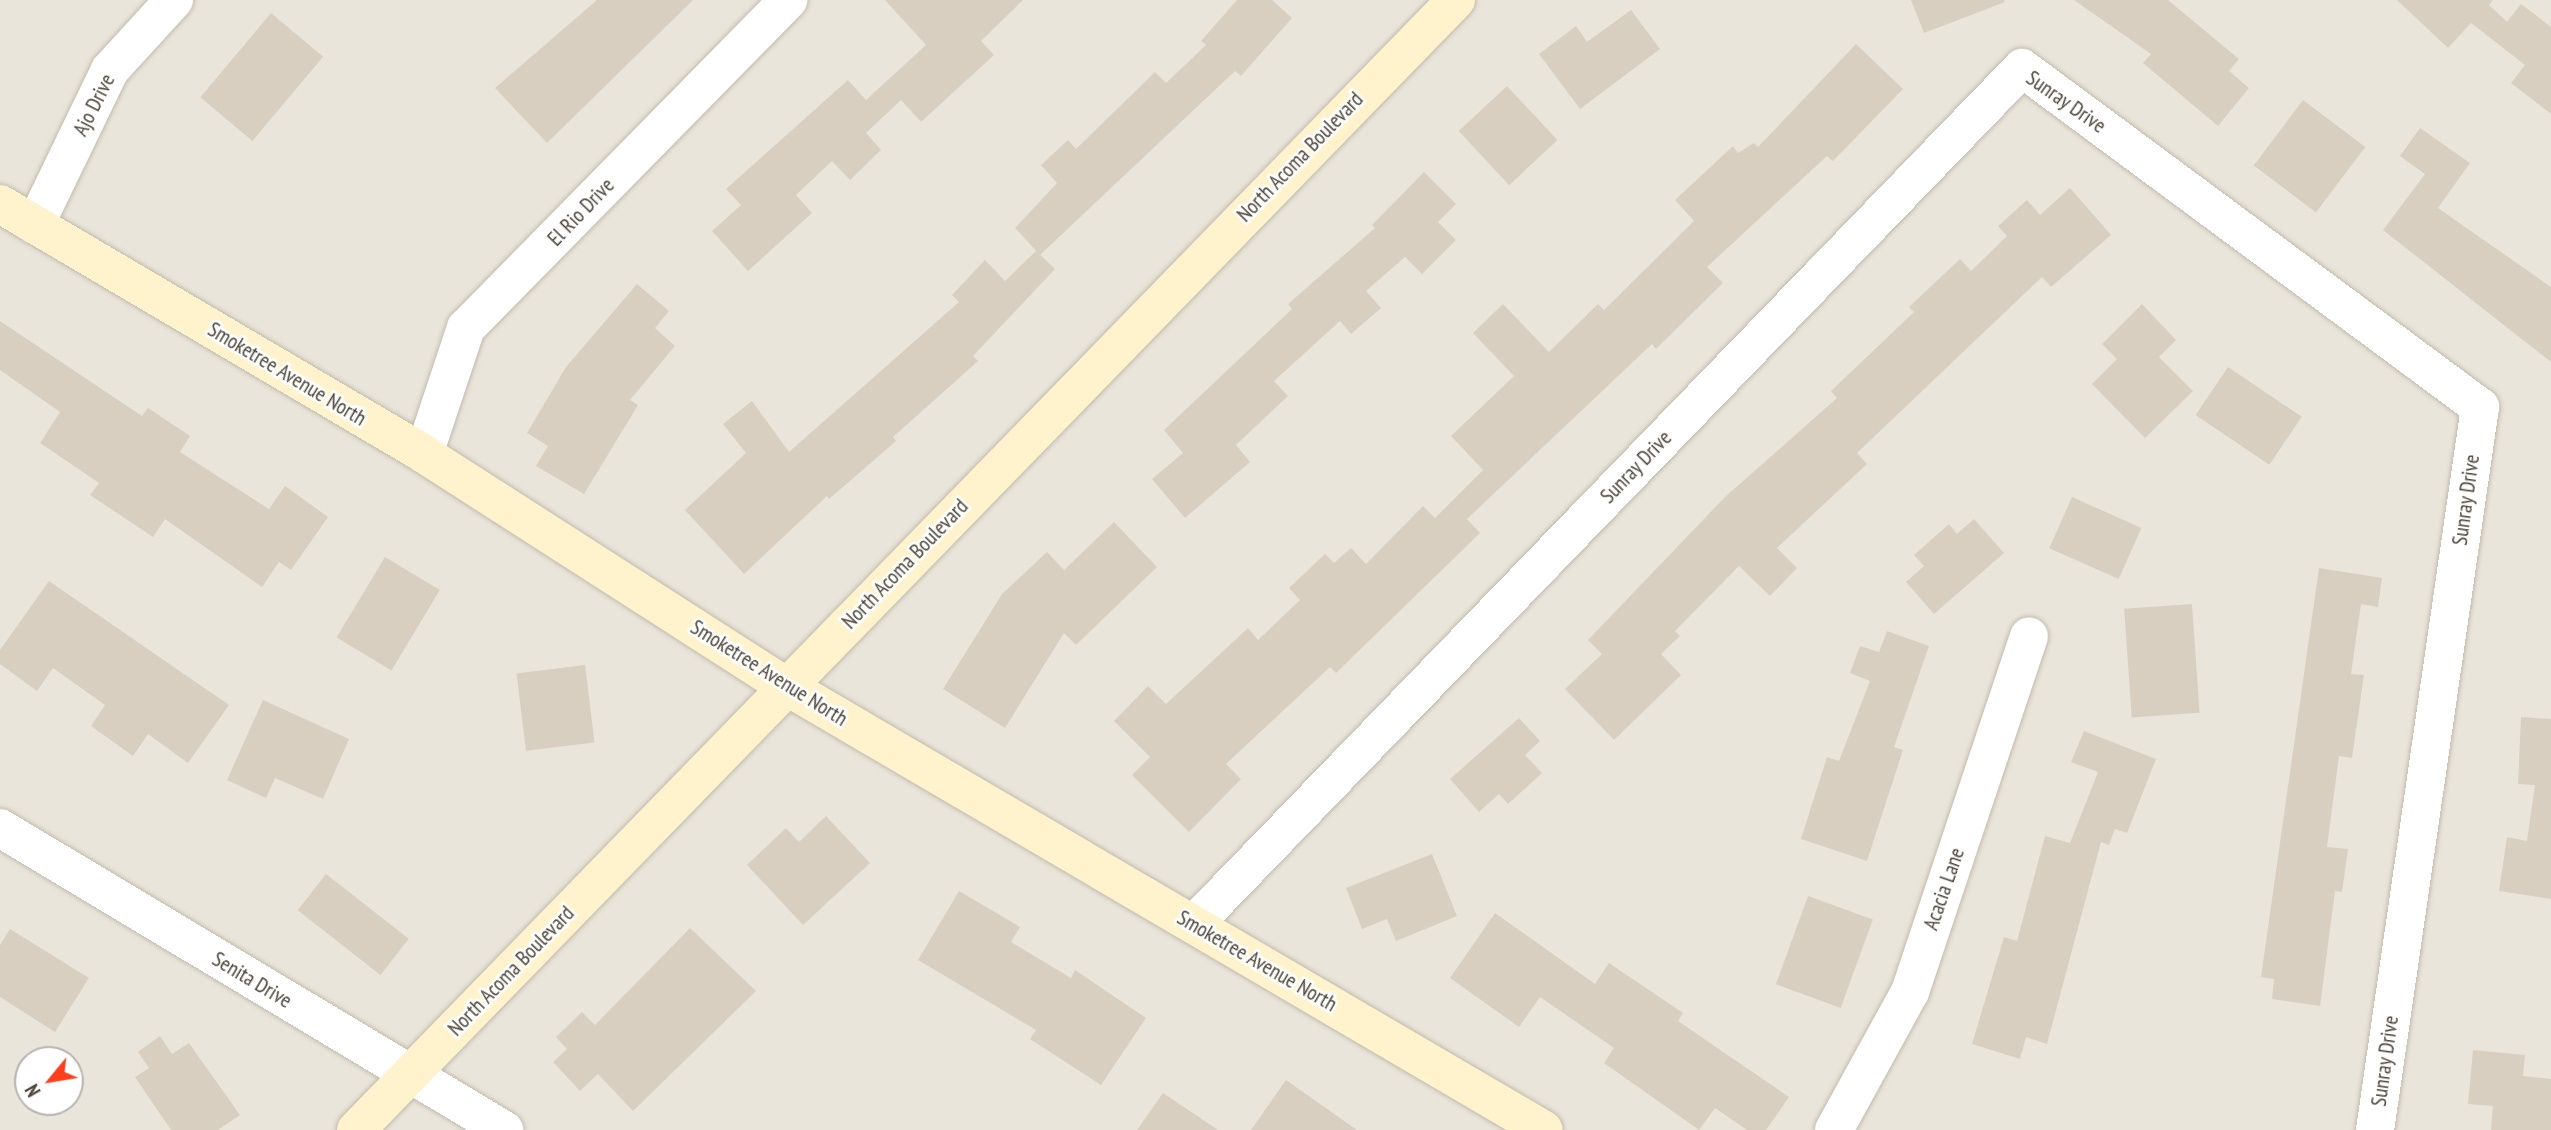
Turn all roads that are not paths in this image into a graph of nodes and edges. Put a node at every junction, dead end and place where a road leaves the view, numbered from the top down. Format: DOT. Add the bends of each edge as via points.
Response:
graph roads {
  1 [pos="174,0"];
  2 [pos="788,0"];
  3 [pos="1456,0"];
  4 [pos="0,204"];
  5 [pos="35,225"];
  6 [pos="424,454"];
  7 [pos="2029,636"];
  8 [pos="786,686"];
  9 [pos="0,828"];
  10 [pos="1194,924"];
  11 [pos="410,1075"];
  12 [pos="356,1130"];
  13 [pos="504,1130"];
  14 [pos="1544,1130"];
  15 [pos="1834,1130"];
  16 [pos="2375,1130"];
  1 -- 5 [label="street, Ajo Drive" via="110,70"];
  2 -- 6 [label="street, El Rio Drive" via="466,328"];
  3 -- 8 [label="street, North Acoma Boulevard"];
  4 -- 5 [label="street, Smoketree Avenue North"];
  5 -- 6 [label="street, Smoketree Avenue North"];
  6 -- 8 [label="street, Smoketree Avenue North"];
  7 -- 15 [label="street, Acacia Lane" via="1910,992"];
  8 -- 10 [label="street, Smoketree Avenue North"];
  8 -- 11 [label="street, North Acoma Boulevard"];
  9 -- 11 [label="street, Senita Drive"];
  10 -- 14 [label="street, Smoketree Avenue North"];
  10 -- 16 [label="street, Sunray Drive" via="2022,68 2480,407"];
  11 -- 12 [label="street, North Acoma Boulevard"];
  11 -- 13 [label="street, Senita Drive"];
}
